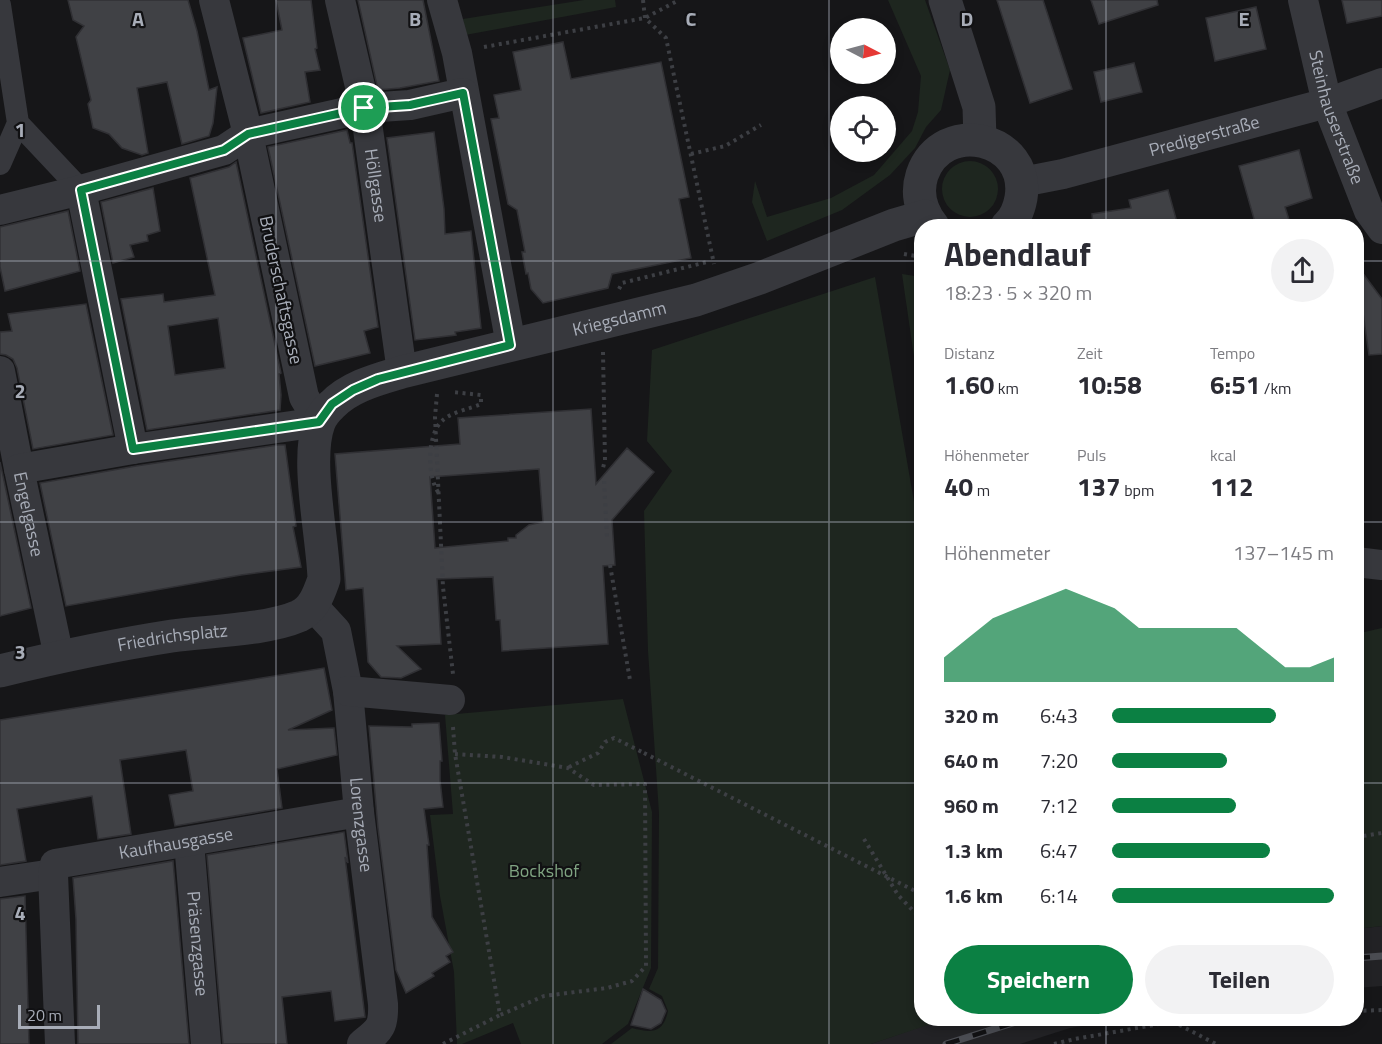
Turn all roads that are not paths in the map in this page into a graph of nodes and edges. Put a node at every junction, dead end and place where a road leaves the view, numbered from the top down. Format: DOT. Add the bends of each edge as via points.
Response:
graph roads {
  1 [pos="214,0"];
  2 [pos="340,0"];
  3 [pos="442,0"];
  4 [pos="945,0"];
  5 [pos="1303,0"];
  6 [pos="0,5"];
  7 [pos="1382,83"];
  8 [pos="463,93"];
  9 [pos="1327,103"];
  10 [pos="364,108"];
  11 [pos="18,123"];
  12 [pos="248,134"];
  13 [pos="980,140"];
  14 [pos="0,164"];
  15 [pos="1022,182"];
  16 [pos="81,190"];
  17 [pos="0,210"];
  18 [pos="928,219"];
  19 [pos="1012,219"];
  20 [pos="914,223"];
  21 [pos="1382,229"];
  22 [pos="510,345"];
  23 [pos="0,371"];
  24 [pos="402,372"];
  25 [pos="319,422"];
  26 [pos="133,449"];
  27 [pos="19,469"];
  28 [pos="1364,563"];
  29 [pos="1382,565"];
  30 [pos="318,592"];
  31 [pos="59,657"];
  32 [pos="0,671"];
  33 [pos="348,691"];
  34 [pos="450,700"];
  35 [pos="359,812"];
  36 [pos="189,842"];
  37 [pos="53,874"];
  38 [pos="0,882"];
  39 [pos="60,1044"];
  40 [pos="206,1044"];
  41 [pos="362,1044"];
  1 -- 12 [label="street, Bruderschaftsgasse"];
  2 -- 10 [label="street, Höllgasse"];
  3 -- 8 [label="street" via="457,52"];
  4 -- 13 [label="street" via="979,107"];
  5 -- 9 [label="street, Steinhauserstraße"];
  6 -- 11 [label="street"];
  7 -- 9 [label="street, Predigerstraße"];
  8 -- 10 [label="street" via="410,105"];
  8 -- 22 [label="street"];
  9 -- 15 [label="street, Predigerstraße"];
  9 -- 21 [label="street, Steinhauserstraße" via="1369,211"];
  10 -- 12 [label="street"];
  10 -- 24 [label="street, Höllgasse"];
  11 -- 14 [label="street"];
  11 -- 16 [label="street"];
  12 -- 16 [label="street" via="224,150"];
  12 -- 25 [label="street, Bruderschaftsgasse" via="304,397"];
  13 -- 15 [label="street" via="1005,153"];
  13 -- 18 [label="street" via="948,144 924,167 919,183 920,200"];
  15 -- 19 [label="street" via="1019,208"];
  16 -- 17 [label="street"];
  16 -- 26 [label="street"];
  20 -- 22 [label="street, Kriegsdamm" via="894,225 696,300"];
  22 -- 24 [label="street, Kriegsdamm"];
  23 -- 27 [label="street, Engelgasse"];
  24 -- 25 [label="street, Kriegsdamm" via="353,390 332,404"];
  25 -- 26 [label="street"];
  25 -- 30 [label="street" via="314,466"];
  26 -- 27 [label="street"];
  27 -- 31 [label="street, Engelgasse"];
  28 -- 29 [label="street"];
  30 -- 31 [label="street, Friedrichsplatz" via="301,615 277,623 171,636"];
  30 -- 33 [label="street, Lorenzgasse" via="336,631"];
  31 -- 32 [label="street, Friedrichsplatz"];
  33 -- 34 [label="street"];
  33 -- 35 [label="street, Lorenzgasse"];
  35 -- 36 [label="street, Kaufhausgasse"];
  35 -- 41 [label="street, Lorenzgasse" via="384,1018 381,1028"];
  36 -- 37 [label="street, Kaufhausgasse" via="55,864"];
  36 -- 40 [label="street, Präsenzgasse"];
  37 -- 38 [label="street, Kaufhausgasse"];
  37 -- 39 [label="street"];
}
